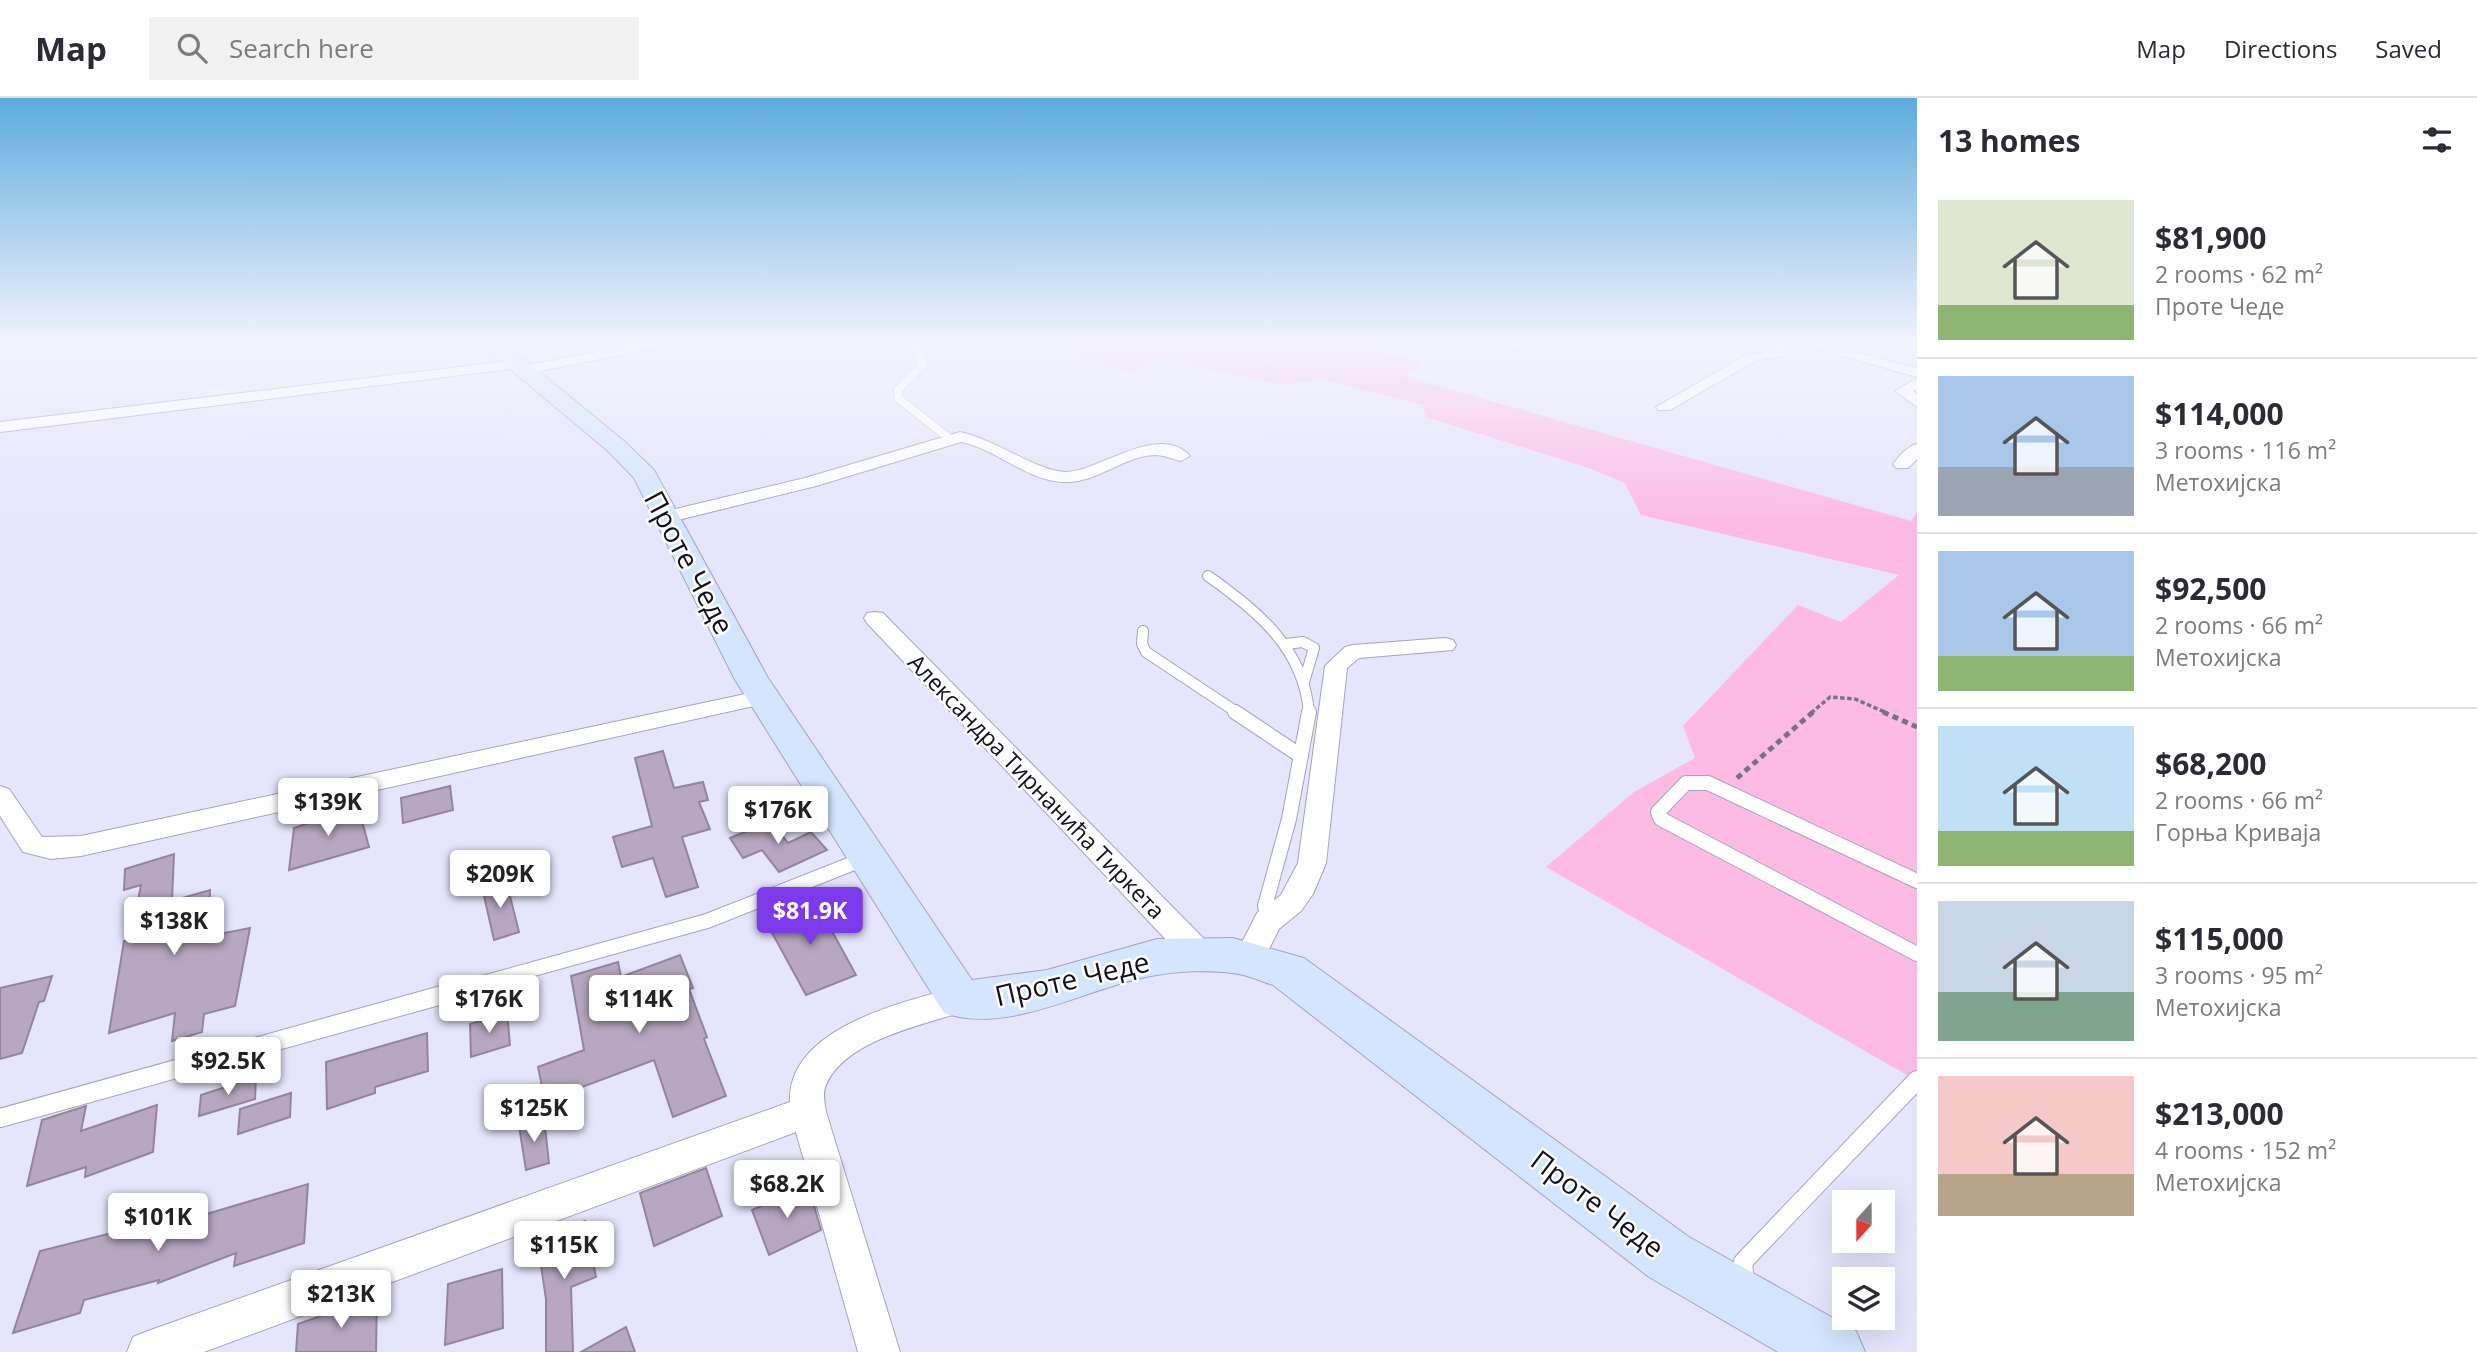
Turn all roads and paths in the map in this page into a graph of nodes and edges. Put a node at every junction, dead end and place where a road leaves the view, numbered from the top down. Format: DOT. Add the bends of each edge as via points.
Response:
graph roads {
  1 [pos="213,403"];
  2 [pos="564,403"];
  3 [pos="904,403"];
  4 [pos="1672,403"];
  5 [pos="1664,407"];
  6 [pos="0,427"];
  7 [pos="950,439"];
  8 [pos="1917,449"];
  9 [pos="1181,456"];
  10 [pos="1902,464"];
  11 [pos="666,517"];
  12 [pos="1208,576"];
  13 [pos="875,618"];
  14 [pos="1143,631"];
  15 [pos="1286,644"];
  16 [pos="1445,645"];
  17 [pos="1304,682"];
  18 [pos="764,697"];
  19 [pos="1917,727"];
  20 [pos="1301,757"];
  21 [pos="1724,789"];
  22 [pos="0,795"];
  23 [pos="10,826"];
  24 [pos="867,858"];
  25 [pos="1917,881"];
  26 [pos="1259,940"];
  27 [pos="1199,954"];
  28 [pos="1917,954"];
  29 [pos="960,1000"];
  30 [pos="1917,1080"];
  31 [pos="808,1112"];
  32 [pos="0,1118"];
  33 [pos="1746,1302"];
  34 [pos="149,1352"];
  35 [pos="878,1352"];
  36 [pos="1835,1352"];
  1 -- 6 [label="street"];
  2 -- 11 [label="street, Проте Чеде" via="645,475"];
  3 -- 7 [label="lane"];
  4 -- 5 [label="street"];
  7 -- 9 [label="street" via="984,441 1046,473 1064,477 1149,448"];
  7 -- 11 [label="street" via="810,482"];
  8 -- 10 [label="street"];
  11 -- 18 [label="street, Проте Чеде"];
  12 -- 15 [label="lane" via="1257,610"];
  13 -- 27 [label="street, Александра Тирнанића Тиркета"];
  14 -- 20 [label="lane" via="1146,652"];
  15 -- 17 [label="lane"];
  15 -- 17 [label="lane" via="1297,641 1314,648"];
  16 -- 26 [label="street" via="1353,652 1336,666 1312,863 1303,886"];
  17 -- 20 [label="lane" via="1309,718"];
  18 -- 23 [label="street" via="81,846 51,849 33,845"];
  18 -- 24 [label="street, Проте Чеде"];
  19 -- 21 [label="path" via="1855,699 1830,697"];
  20 -- 26 [label="lane" via="1292,816"];
  21 -- 25 [label="lane"];
  21 -- 28 [label="lane" via="1686,783 1658,812 1659,817"];
  22 -- 23 [label="street"];
  24 -- 29 [label="street, Проте Чеде"];
  24 -- 32 [label="lane" via="707,920"];
  26 -- 27 [label="street, Проте Чеде"];
  26 -- 33 [label="street, Проте Чеде" via="1288,971 1669,1257"];
  27 -- 29 [label="street, Проте Чеде" via="1157,957 1006,997"];
  29 -- 31 [label="street" via="909,1012 830,1052 808,1082"];
  30 -- 33 [label="lane" via="1742,1262"];
  31 -- 34 [label="street"];
  31 -- 35 [label="street"];
  33 -- 36 [label="street, Проте Чеде"];
}
